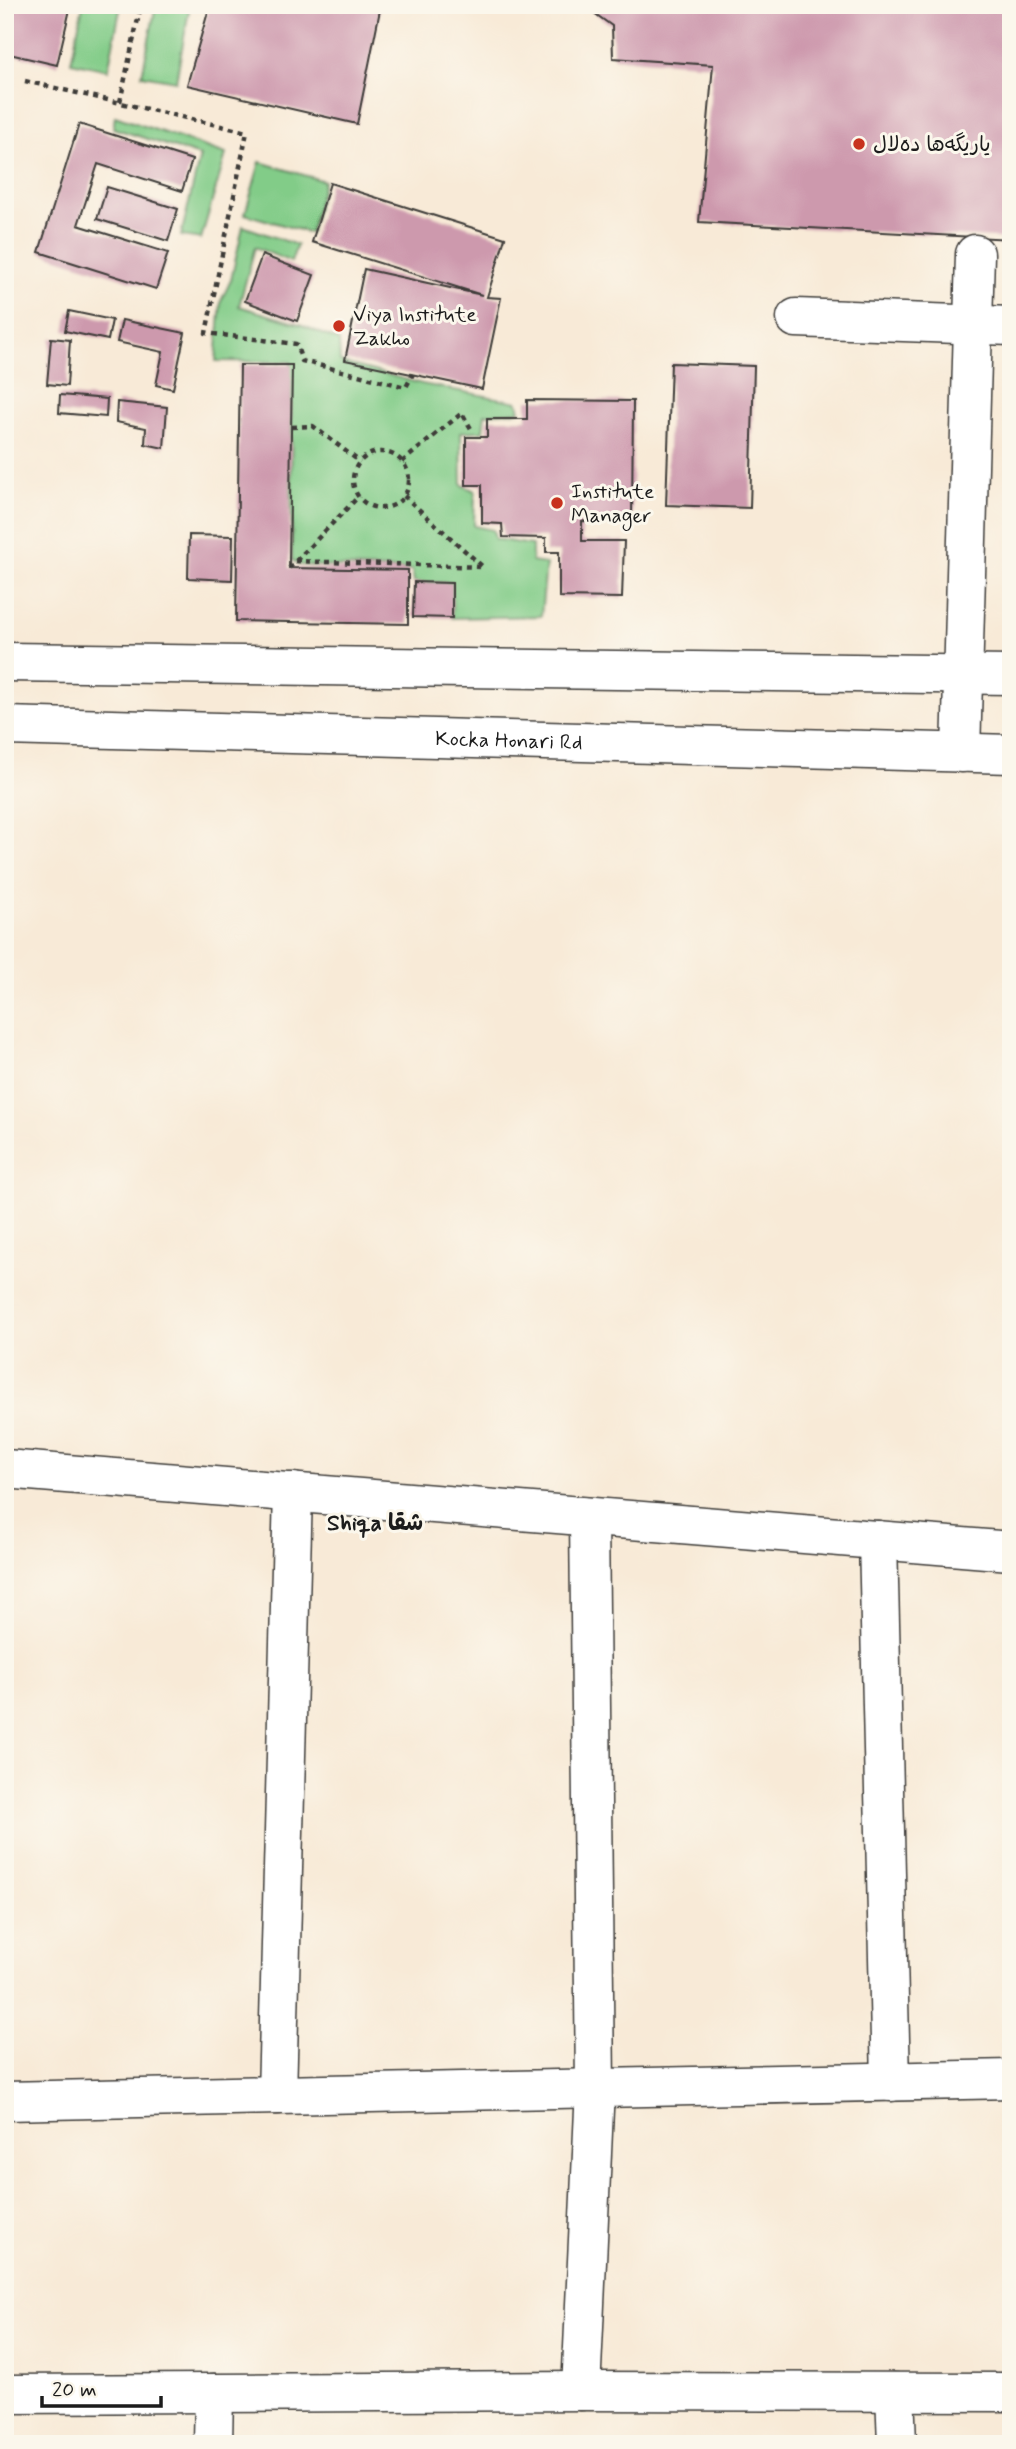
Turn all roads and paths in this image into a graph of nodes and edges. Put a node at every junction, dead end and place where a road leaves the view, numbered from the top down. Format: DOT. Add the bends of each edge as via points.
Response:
graph roads {
  1 [pos="141,5"];
  2 [pos="25,80"];
  3 [pos="120,102"];
  4 [pos="975,254"];
  5 [pos="796,318"];
  6 [pos="973,326"];
  7 [pos="1011,326"];
  8 [pos="413,374"];
  9 [pos="292,427"];
  10 [pos="473,432"];
  11 [pos="360,462"];
  12 [pos="402,462"];
  13 [pos="359,496"];
  14 [pos="404,496"];
  15 [pos="295,561"];
  16 [pos="289,568"];
  17 [pos="5,662"];
  18 [pos="963,674"];
  19 [pos="1011,675"];
  20 [pos="5,726"];
  21 [pos="961,753"];
  22 [pos="1011,754"];
  23 [pos="5,1469"];
  24 [pos="293,1492"];
  25 [pos="589,1517"];
  26 [pos="878,1540"];
  27 [pos="1011,1551"];
  28 [pos="1011,2079"];
  29 [pos="891,2082"];
  30 [pos="595,2088"];
  31 [pos="277,2095"];
  32 [pos="5,2101"];
  33 [pos="581,2391"];
  34 [pos="895,2392"];
  35 [pos="1011,2392"];
  36 [pos="214,2393"];
  37 [pos="5,2394"];
  38 [pos="213,2444"];
  39 [pos="897,2444"];
  1 -- 3 [label="path"];
  2 -- 3 [label="path"];
  3 -- 8 [label="path" via="247,132 206,333 296,344 302,361 405,387"];
  4 -- 6 [label="street"];
  5 -- 6 [label="street"];
  6 -- 7 [label="street"];
  6 -- 18 [label="street"];
  9 -- 11 [label="path" via="313,426"];
  10 -- 12 [label="path" via="462,413"];
  11 -- 12 [label="path" via="386,453"];
  11 -- 13 [label="path" via="354,480"];
  12 -- 14 [label="path" via="409,479"];
  13 -- 14 [label="path" via="382,508"];
  13 -- 15 [label="path"];
  14 -- 15 [label="path" via="484,568"];
  15 -- 16 [label="path"];
  17 -- 18 [label="street"];
  18 -- 19 [label="street"];
  18 -- 21 [label="street"];
  20 -- 21 [label="street, Kocka Honari Rd"];
  21 -- 22 [label="street, Kocka Honari Rd"];
  23 -- 24 [label="street"];
  24 -- 25 [label="street"];
  24 -- 31 [label="street"];
  25 -- 26 [label="street"];
  25 -- 30 [label="street"];
  26 -- 27 [label="street"];
  26 -- 29 [label="street"];
  28 -- 29 [label="street"];
  29 -- 30 [label="street"];
  30 -- 31 [label="street"];
  30 -- 33 [label="street"];
  31 -- 32 [label="street"];
  33 -- 34 [label="street"];
  33 -- 36 [label="street"];
  34 -- 35 [label="street"];
  34 -- 39 [label="street"];
  36 -- 37 [label="street"];
  36 -- 38 [label="street"];
}
